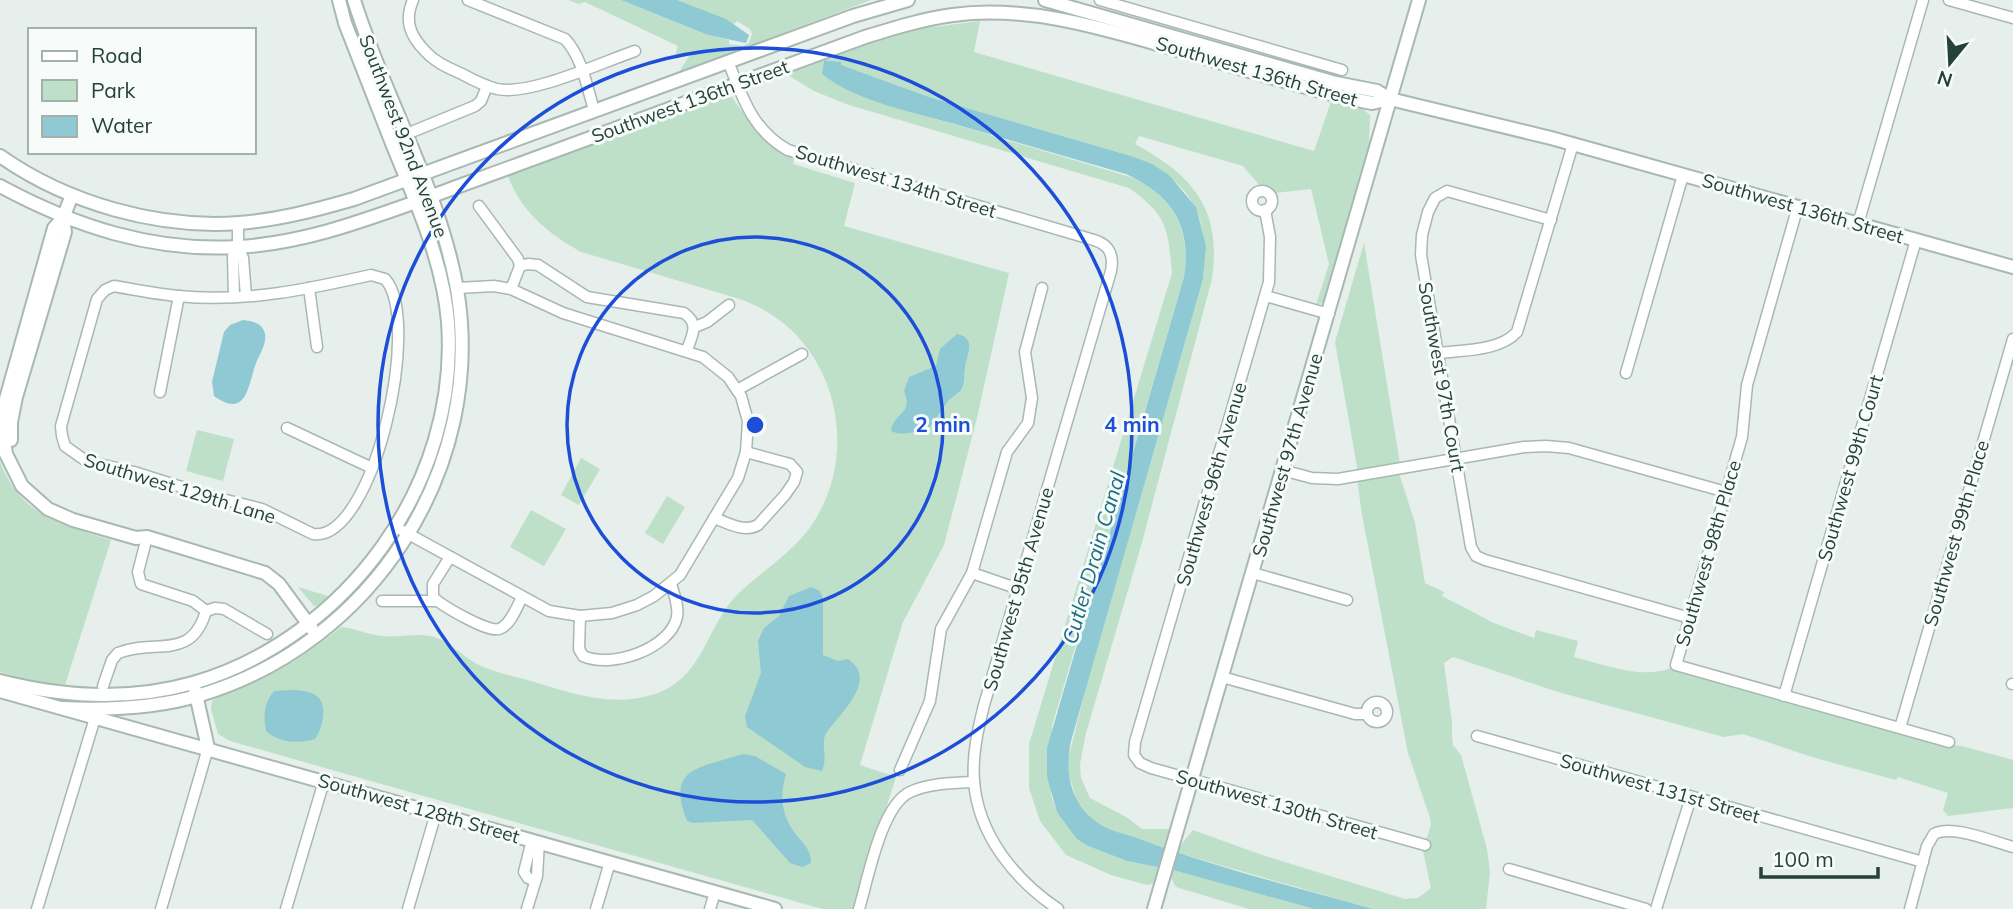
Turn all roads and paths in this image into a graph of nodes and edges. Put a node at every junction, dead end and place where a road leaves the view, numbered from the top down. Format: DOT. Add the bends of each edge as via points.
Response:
graph roads {
  1 [pos="339,0"];
  2 [pos="354,0"];
  3 [pos="413,0"];
  4 [pos="468,0"];
  5 [pos="908,0"];
  6 [pos="1045,0"];
  7 [pos="1100,0"];
  8 [pos="1419,0"];
  9 [pos="1923,0"];
  10 [pos="1949,0"];
  11 [pos="2013,18"];
  12 [pos="635,51"];
  13 [pos="728,61"];
  14 [pos="582,69"];
  15 [pos="1342,70"];
  16 [pos="737,84"];
  17 [pos="487,86"];
  18 [pos="1390,99"];
  19 [pos="594,110"];
  20 [pos="414,131"];
  21 [pos="1573,144"];
  22 [pos="0,156"];
  23 [pos="422,174"];
  24 [pos="1683,175"];
  25 [pos="407,180"];
  26 [pos="0,186"];
  27 [pos="72,195"];
  28 [pos="430,196"];
  29 [pos="415,202"];
  30 [pos="479,206"];
  31 [pos="1798,206"];
  32 [pos="1265,210"];
  33 [pos="63,218"];
  34 [pos="1551,220"];
  35 [pos="238,223"];
  36 [pos="1858,224"];
  37 [pos="1916,240"];
  38 [pos="238,247"];
  39 [pos="1107,247"];
  40 [pos="520,266"];
  41 [pos="2013,267"];
  42 [pos="309,288"];
  43 [pos="457,288"];
  44 [pos="1042,288"];
  45 [pos="511,289"];
  46 [pos="179,296"];
  47 [pos="246,296"];
  48 [pos="1266,296"];
  49 [pos="234,297"];
  50 [pos="729,304"];
  51 [pos="1329,314"];
  52 [pos="695,327"];
  53 [pos="2013,339"];
  54 [pos="317,348"];
  55 [pos="687,350"];
  56 [pos="1440,353"];
  57 [pos="802,354"];
  58 [pos="1626,373"];
  59 [pos="737,390"];
  60 [pos="160,392"];
  61 [pos="442,409"];
  62 [pos="456,411"];
  63 [pos="287,428"];
  64 [pos="747,452"];
  65 [pos="1457,458"];
  66 [pos="372,468"];
  67 [pos="1282,471"];
  68 [pos="1726,492"];
  69 [pos="714,518"];
  70 [pos="396,527"];
  71 [pos="409,534"];
  72 [pos="147,537"];
  73 [pos="450,557"];
  74 [pos="972,573"];
  75 [pos="1253,573"];
  76 [pos="671,584"];
  77 [pos="1018,589"];
  78 [pos="522,597"];
  79 [pos="1347,600"];
  80 [pos="382,601"];
  81 [pos="437,601"];
  82 [pos="206,611"];
  83 [pos="580,616"];
  84 [pos="1689,618"];
  85 [pos="309,625"];
  86 [pos="267,634"];
  87 [pos="317,637"];
  88 [pos="1222,677"];
  89 [pos="0,681"];
  90 [pos="193,683"];
  91 [pos="103,685"];
  92 [pos="0,691"];
  93 [pos="1784,696"];
  94 [pos="196,697"];
  95 [pos="63,708"];
  96 [pos="1367,713"];
  97 [pos="95,718"];
  98 [pos="1900,728"];
  99 [pos="1477,737"];
  100 [pos="1949,742"];
  101 [pos="208,748"];
  102 [pos="1134,755"];
  103 [pos="900,770"];
  104 [pos="1192,779"];
  105 [pos="324,781"];
  106 [pos="974,782"];
  107 [pos="1691,797"];
  108 [pos="436,813"];
  109 [pos="535,841"];
  110 [pos="1425,845"];
  111 [pos="2013,847"];
  112 [pos="1923,862"];
  113 [pos="610,863"];
  114 [pos="1509,869"];
  115 [pos="715,892"];
  116 [pos="37,909"];
  117 [pos="161,909"];
  118 [pos="286,909"];
  119 [pos="408,909"];
  120 [pos="527,909"];
  121 [pos="596,909"];
  122 [pos="710,909"];
  123 [pos="775,909"];
  124 [pos="859,909"];
  125 [pos="1058,909"];
  126 [pos="1154,909"];
  127 [pos="1646,909"];
  128 [pos="1656,909"];
  129 [pos="1910,909"];
  1 -- 25 [label="street, Southwest 92nd Avenue"];
  2 -- 23 [label="street, Southwest 92nd Avenue"];
  3 -- 17 [label="street" via="408,24 421,47 440,64"];
  4 -- 14 [label="street" via="562,37"];
  5 -- 13 [label="street, Southwest 136th Street"];
  6 -- 18 [label="street, Southwest 136th Street" via="1377,91"];
  7 -- 15 [label="street, Southwest 136th Street"];
  8 -- 18 [label="street, Southwest 97th Avenue"];
  9 -- 36 [label="street"];
  10 -- 11 [label="street"];
  12 -- 14 [label="street"];
  13 -- 16 [label="street, Southwest 134th Street"];
  13 -- 19 [label="street, Southwest 136th Street"];
  14 -- 17 [label="street" via="527,89"];
  14 -- 19 [label="street"];
  16 -- 18 [label="street, Southwest 136th Street" via="913,22 993,13 1089,25 1342,97 1372,103"];
  16 -- 28 [label="street, Southwest 136th Street"];
  16 -- 39 [label="street, Southwest 134th Street" via="758,126 793,152"];
  17 -- 20 [label="street" via="475,106"];
  18 -- 21 [label="street, Southwest 136th Street"];
  18 -- 51 [label="street, Southwest 97th Avenue"];
  19 -- 23 [label="street, Southwest 136th Street"];
  21 -- 24 [label="street, Southwest 136th Street"];
  21 -- 34 [label="street"];
  22 -- 27 [label="street, Southwest 136th Street"];
  23 -- 25 [label="street, Southwest 136th Street"];
  23 -- 28 [label="street, Southwest 92nd Avenue"];
  24 -- 31 [label="street, Southwest 136th Street"];
  24 -- 58 [label="street"];
  25 -- 29 [label="street, Southwest 92nd Avenue"];
  25 -- 35 [label="street, Southwest 136th Street" via="303,213"];
  26 -- 33 [label="street, Southwest 136th Street"];
  27 -- 33 [label="street"];
  27 -- 35 [label="street, Southwest 136th Street" via="154,218"];
  28 -- 29 [label="street, Southwest 136th Street"];
  28 -- 43 [label="street, Southwest 92nd Avenue"];
  29 -- 38 [label="street, Southwest 136th Street" via="300,239"];
  29 -- 61 [label="street, Southwest 92nd Avenue" via="444,291 448,350"];
  30 -- 40 [label="street"];
  31 -- 36 [label="street, Southwest 136th Street"];
  31 -- 68 [label="street, Southwest 98th Place" via="1747,385 1744,428"];
  32 -- 48 [label="street, Southwest 96th Avenue" via="1271,257"];
  33 -- 38 [label="street, Southwest 136th Street" via="133,238"];
  33 -- 72 [label="street" via="65,232 13,410 13,449 26,477 52,502"];
  33 -- 72 [label="street" via="54,228 4,406 2,437 10,465 30,495 54,513 136,538"];
  34 -- 56 [label="street" via="1517,332 1507,341 1489,346"];
  34 -- 56 [label="street, Southwest 97th Court" via="1453,192 1435,198 1421,249"];
  35 -- 38 [label="street"];
  36 -- 37 [label="street, Southwest 136th Street"];
  37 -- 41 [label="street, Southwest 136th Street"];
  37 -- 93 [label="street, Southwest 99th Court"];
  38 -- 47 [label="street"];
  38 -- 49 [label="street" via="233,256"];
  39 -- 77 [label="street, Southwest 95th Avenue" via="1113,258 1111,271"];
  40 -- 45 [label="street"];
  40 -- 52 [label="street" via="542,267 589,298 684,313"];
  42 -- 47 [label="street"];
  42 -- 54 [label="street"];
  42 -- 66 [label="street" via="370,275 390,286 398,366"];
  43 -- 45 [label="street"];
  43 -- 62 [label="street, Southwest 92nd Avenue" via="462,353"];
  44 -- 74 [label="street" via="1025,352 1032,398 1028,423 1007,452"];
  45 -- 55 [label="street" via="563,313"];
  46 -- 49 [label="street"];
  46 -- 60 [label="street"];
  46 -- 66 [label="street, Southwest 129th Lane" via="114,286 102,292 61,426 65,446 86,461 262,509 316,535 340,524"];
  47 -- 49 [label="street"];
  48 -- 51 [label="street"];
  48 -- 102 [label="street, Southwest 96th Avenue"];
  50 -- 52 [label="street"];
  51 -- 67 [label="street, Southwest 97th Avenue"];
  52 -- 55 [label="street"];
  53 -- 98 [label="street, Southwest 99th Place"];
  55 -- 59 [label="street" via="716,366"];
  56 -- 65 [label="street, Southwest 97th Court"];
  57 -- 59 [label="street"];
  59 -- 64 [label="street" via="747,414"];
  61 -- 62 [label="street"];
  61 -- 70 [label="street, Southwest 92nd Avenue" via="418,487"];
  62 -- 71 [label="street, Southwest 92nd Avenue" via="437,478"];
  63 -- 66 [label="street"];
  64 -- 69 [label="street"];
  64 -- 69 [label="street" via="790,464 797,472 794,482 752,528"];
  65 -- 67 [label="street" via="1328,479"];
  65 -- 68 [label="street" via="1554,446"];
  65 -- 84 [label="street, Southwest 97th Court" via="1476,556"];
  67 -- 75 [label="street, Southwest 97th Avenue"];
  68 -- 84 [label="street, Southwest 98th Place"];
  69 -- 76 [label="street" via="687,566"];
  70 -- 71 [label="street"];
  70 -- 85 [label="street, Southwest 92nd Avenue" via="365,572"];
  71 -- 73 [label="street"];
  71 -- 87 [label="street, Southwest 92nd Avenue" via="374,583"];
  72 -- 82 [label="street" via="138,572 141,584 193,601"];
  72 -- 85 [label="street" via="265,573 279,584"];
  73 -- 78 [label="street"];
  73 -- 81 [label="street" via="432,588"];
  74 -- 77 [label="street"];
  74 -- 103 [label="street" via="941,629 931,699"];
  75 -- 79 [label="street"];
  75 -- 88 [label="street, Southwest 97th Avenue"];
  76 -- 83 [label="street" via="637,605 604,615"];
  76 -- 83 [label="street" via="677,606 675,621 645,651 617,659 583,656"];
  77 -- 106 [label="street, Southwest 95th Avenue" via="977,731"];
  78 -- 81 [label="street" via="498,630"];
  78 -- 83 [label="street" via="549,611"];
  80 -- 81 [label="street"];
  82 -- 86 [label="street" via="224,609"];
  82 -- 91 [label="street" via="200,629 187,641 118,653"];
  84 -- 93 [label="street, Southwest 98th Place" via="1676,665"];
  85 -- 87 [label="street"];
  85 -- 90 [label="street, Southwest 92nd Avenue" via="263,654"];
  87 -- 94 [label="street, Southwest 92nd Avenue" via="268,668"];
  88 -- 96 [label="street" via="1355,714"];
  88 -- 104 [label="street, Southwest 97th Avenue"];
  89 -- 90 [label="street" via="88,695 155,691"];
  90 -- 94 [label="street"];
  92 -- 95 [label="street, Southwest 128th Street"];
  93 -- 98 [label="street, Southwest 98th Place"];
  94 -- 95 [label="street, Southwest 128th Street" via="142,706"];
  94 -- 101 [label="street"];
  95 -- 97 [label="street, Southwest 128th Street"];
  97 -- 101 [label="street, Southwest 128th Street"];
  97 -- 116 [label="street"];
  98 -- 100 [label="street, Southwest 98th Place"];
  99 -- 107 [label="street, Southwest 131st Street"];
  101 -- 105 [label="street, Southwest 128th Street"];
  101 -- 117 [label="street"];
  102 -- 104 [label="street, Southwest 130th Street" via="1145,766"];
  104 -- 110 [label="street, Southwest 130th Street"];
  104 -- 126 [label="street, Southwest 97th Avenue"];
  105 -- 108 [label="street, Southwest 128th Street"];
  105 -- 118 [label="street"];
  106 -- 124 [label="street" via="919,788 897,802 886,818"];
  106 -- 125 [label="street, Southwest 95th Avenue" via="982,814 1003,859"];
  107 -- 112 [label="street, Southwest 131st Street"];
  107 -- 128 [label="street"];
  108 -- 109 [label="street, Southwest 128th Street"];
  108 -- 119 [label="street"];
  109 -- 113 [label="street, Southwest 128th Street"];
  109 -- 120 [label="street" via="524,872 536,881"];
  111 -- 112 [label="street" via="1941,830 1930,839"];
  112 -- 129 [label="street"];
  113 -- 115 [label="street, Southwest 128th Street"];
  113 -- 121 [label="street"];
  114 -- 127 [label="street"];
  115 -- 122 [label="street"];
  115 -- 123 [label="street, Southwest 128th Street"];
}
